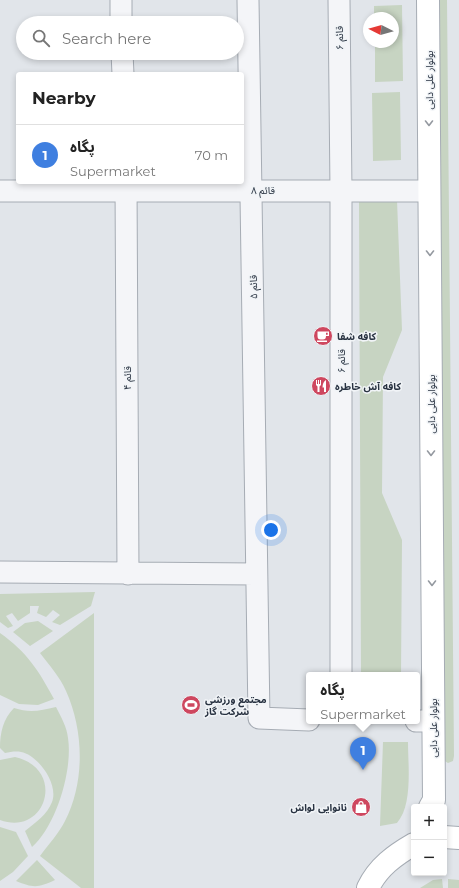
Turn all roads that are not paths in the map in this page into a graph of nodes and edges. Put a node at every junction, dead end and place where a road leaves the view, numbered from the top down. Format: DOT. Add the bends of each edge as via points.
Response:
graph roads {
  1 [pos="121,0"];
  2 [pos="248,0"];
  3 [pos="339,0"];
  4 [pos="428,0"];
  5 [pos="121,16"];
  6 [pos="122,60"];
  7 [pos="123,72"];
  8 [pos="127,186"];
  9 [pos="252,190"];
  10 [pos="0,191"];
  11 [pos="341,191"];
  12 [pos="429,191"];
  13 [pos="0,572"];
  14 [pos="128,574"];
  15 [pos="256,574"];
  16 [pos="341,672"];
  17 [pos="306,720"];
  18 [pos="424,721"];
  19 [pos="432,804"];
  20 [pos="447,837"];
  21 [pos="459,838"];
  22 [pos="411,846"];
  23 [pos="368,888"];
  1 -- 5 [label="street"];
  2 -- 9 [label="street, قائم ۵"];
  3 -- 11 [label="street, قائم ۶"];
  4 -- 12 [label="main road, بولوار علی دایی, one-way"];
  6 -- 7 [label="street"];
  8 -- 9 [label="street, قائم ۸"];
  8 -- 10 [label="street, قائم ۸"];
  8 -- 14 [label="street, قائم ۴"];
  9 -- 11 [label="street, قائم ۸"];
  9 -- 15 [label="street, قائم ۵"];
  11 -- 12 [label="street, قائم ۸"];
  11 -- 16 [label="street, قائم ۶"];
  12 -- 18 [label="main road, بولوار علی دایی, one-way"];
  13 -- 14 [label="street"];
  14 -- 15 [label="street"];
  15 -- 17 [label="street, قائم ۵" via="259,718"];
  18 -- 19 [label="main road, بولوار علی دایی" via="434,800"];
  20 -- 21 [label="main road"];
  22 -- 23 [label="main road" via="391,857"];
}
